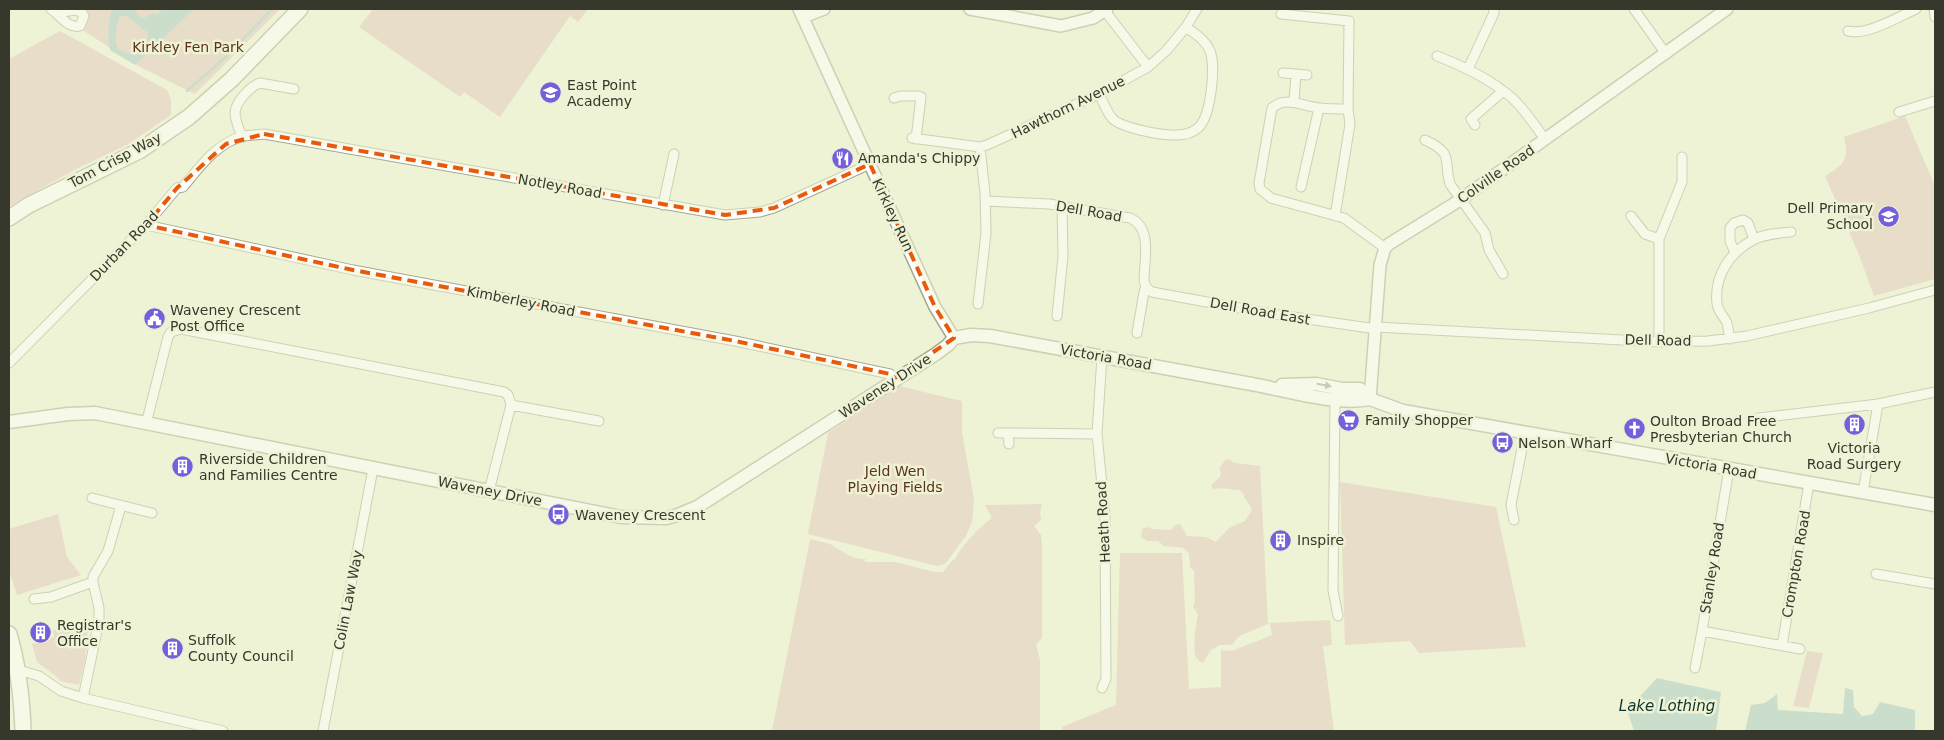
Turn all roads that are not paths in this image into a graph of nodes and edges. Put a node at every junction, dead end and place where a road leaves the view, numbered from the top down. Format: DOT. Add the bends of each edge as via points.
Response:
graph roads {
  1 [pos="300,9"];
  2 [pos="824,9"];
  3 [pos="970,9"];
  4 [pos="1197,9"];
  5 [pos="1494,9"];
  6 [pos="1634,9"];
  7 [pos="1728,9"];
  8 [pos="1916,9"];
  9 [pos="1934,9"];
  10 [pos="1106,10"];
  11 [pos="801,13"];
  12 [pos="1281,14"];
  13 [pos="1935,16"];
  14 [pos="1186,28"];
  15 [pos="1848,31"];
  16 [pos="1666,54"];
  17 [pos="1437,56"];
  18 [pos="1148,67"];
  19 [pos="1468,69"];
  20 [pos="1283,73"];
  21 [pos="1296,74"];
  22 [pos="1307,75"];
  23 [pos="294,89"];
  24 [pos="1503,91"];
  25 [pos="1099,94"];
  26 [pos="894,98"];
  27 [pos="1935,101"];
  28 [pos="1294,102"];
  29 [pos="1319,108"];
  30 [pos="1348,109"];
  31 [pos="1899,112"];
  32 [pos="1471,119"];
  33 [pos="242,136"];
  34 [pos="1545,139"];
  35 [pos="1425,140"];
  36 [pos="980,147"];
  37 [pos="674,154"];
  38 [pos="1682,157"];
  39 [pos="870,164"];
  40 [pos="1301,188"];
  41 [pos="985,200"];
  42 [pos="1460,200"];
  43 [pos="663,205"];
  44 [pos="1062,206"];
  45 [pos="1335,216"];
  46 [pos="1631,216"];
  47 [pos="9,218"];
  48 [pos="146,225"];
  49 [pos="1791,232"];
  50 [pos="1659,239"];
  51 [pos="1754,239"];
  52 [pos="1385,248"];
  53 [pos="1735,253"];
  54 [pos="1503,274"];
  55 [pos="1146,288"];
  56 [pos="1935,290"];
  57 [pos="978,304"];
  58 [pos="1057,316"];
  59 [pos="1376,328"];
  60 [pos="1137,333"];
  61 [pos="954,338"];
  62 [pos="1730,339"];
  63 [pos="1659,342"];
  64 [pos="1102,356"];
  65 [pos="9,363"];
  66 [pos="895,378"];
  67 [pos="1258,385"];
  68 [pos="1935,392"];
  69 [pos="1334,398"];
  70 [pos="1370,399"];
  71 [pos="1878,404"];
  72 [pos="511,405"];
  73 [pos="1759,418"];
  74 [pos="599,421"];
  75 [pos="9,422"];
  76 [pos="146,424"];
  77 [pos="998,433"];
  78 [pos="1008,433"];
  79 [pos="1524,433"];
  80 [pos="1097,434"];
  81 [pos="1008,444"];
  82 [pos="373,468"];
  83 [pos="1729,469"];
  84 [pos="1810,483"];
  85 [pos="489,491"];
  86 [pos="1863,492"];
  87 [pos="92,498"];
  88 [pos="1935,505"];
  89 [pos="121,506"];
  90 [pos="152,513"];
  91 [pos="1514,520"];
  92 [pos="1876,574"];
  93 [pos="93,582"];
  94 [pos="1935,584"];
  95 [pos="34,599"];
  96 [pos="1338,616"];
  97 [pos="1702,631"];
  98 [pos="9,634"];
  99 [pos="1782,646"];
  100 [pos="1800,649"];
  101 [pos="1695,668"];
  102 [pos="20,670"];
  103 [pos="1102,688"];
  104 [pos="83,698"];
  105 [pos="23,731"];
  106 [pos="223,731"];
  107 [pos="323,731"];
  1 -- 47 [label="highway, Tom Crisp Way" via="232,79 181,123 139,151"];
  2 -- 11 [label="street"];
  3 -- 10 [label="street" via="1061,26 1093,18"];
  4 -- 14 [label="street, Hawthorn Avenue"];
  5 -- 19 [label="street" via="1482,43"];
  6 -- 16 [label="street"];
  7 -- 16 [label="street, Colville Road"];
  8 -- 15 [label="street" via="1865,31"];
  9 -- 13 [label="street"];
  10 -- 18 [label="street"];
  11 -- 39 [label="street, Kirkley Run"];
  12 -- 30 [label="street" via="1349,21"];
  14 -- 18 [label="street, Hawthorn Avenue"];
  14 -- 25 [label="street" via="1201,38 1210,51 1212,62 1210,105 1199,127 1189,134 1176,136 1131,128 1112,118"];
  16 -- 34 [label="street, Colville Road"];
  17 -- 19 [label="street"];
  18 -- 25 [label="street, Hawthorn Avenue"];
  19 -- 24 [label="street"];
  20 -- 21 [label="street"];
  21 -- 22 [label="street"];
  21 -- 28 [label="street"];
  23 -- 33 [label="street" via="255,84 234,110"];
  24 -- 32 [label="street"];
  24 -- 34 [label="street"];
  25 -- 36 [label="street, Hawthorn Avenue"];
  26 -- 36 [label="street, Hawthorn Avenue" via="921,97 914,138"];
  27 -- 31 [label="street"];
  28 -- 29 [label="street"];
  28 -- 45 [label="street" via="1285,101 1272,108 1260,189 1271,198"];
  29 -- 30 [label="street"];
  29 -- 40 [label="street"];
  30 -- 45 [label="street" via="1349,135"];
  33 -- 43 [label="street, Notley Road" via="264,134"];
  33 -- 48 [label="street, Durban Road" via="210,156"];
  34 -- 42 [label="street, Colville Road"];
  35 -- 42 [label="street" via="1445,154 1450,184"];
  36 -- 41 [label="street"];
  37 -- 43 [label="street"];
  38 -- 50 [label="street" via="1682,182"];
  39 -- 43 [label="street, Notley Road" via="760,212 725,215"];
  39 -- 61 [label="street, Kirkley Run" via="935,307"];
  41 -- 44 [label="street, Dell Road"];
  41 -- 57 [label="street" via="986,233"];
  42 -- 52 [label="street, Colville Road"];
  42 -- 54 [label="street" via="1485,234 1489,250"];
  44 -- 55 [label="street, Dell Road" via="1130,218 1139,223 1145,238"];
  44 -- 58 [label="street" via="1063,256"];
  45 -- 52 [label="street" via="1350,222"];
  46 -- 50 [label="street" via="1645,234"];
  48 -- 65 [label="street, Durban Road"];
  48 -- 66 [label="street, Kimberley Road" via="353,270 735,341 890,374"];
  49 -- 51 [label="street"];
  50 -- 63 [label="street"];
  51 -- 53 [label="street"];
  51 -- 53 [label="street" via="1743,220 1734,223 1730,228 1730,241"];
  52 -- 59 [label="street" via="1380,265"];
  53 -- 62 [label="street" via="1722,269 1716,304 1727,323"];
  55 -- 59 [label="street, Dell Road East" via="1152,292 1267,313"];
  55 -- 60 [label="street, Dell Road"];
  56 -- 62 [label="street, Dell Road"];
  59 -- 63 [label="street, Dell Road"];
  59 -- 70 [label="street"];
  61 -- 64 [label="main road, Victoria Road" via="990,336"];
  61 -- 66 [label="main road, Waveney Drive" via="936,354"];
  62 -- 63 [label="street, Dell Road"];
  64 -- 67 [label="main road, Victoria Road"];
  64 -- 80 [label="street, Heath Road"];
  66 -- 85 [label="main road, Waveney Drive" via="705,502 678,516 621,517"];
  67 -- 69 [label="main road, Victoria Road" via="1307,396"];
  67 -- 70 [label="main road, Victoria Road, one-way" via="1316,384 1360,389"];
  68 -- 71 [label="street"];
  69 -- 70 [label="main road, Victoria Road"];
  69 -- 96 [label="street" via="1334,590"];
  70 -- 79 [label="main road, Victoria Road" via="1403,411"];
  71 -- 73 [label="street"];
  71 -- 86 [label="street"];
  72 -- 74 [label="street"];
  72 -- 76 [label="street" via="504,392 181,329 171,332 168,337"];
  72 -- 85 [label="street"];
  75 -- 76 [label="main road, Waveney Drive" via="86,413"];
  76 -- 82 [label="main road, Waveney Drive"];
  77 -- 78 [label="street"];
  78 -- 80 [label="street"];
  78 -- 81 [label="street"];
  79 -- 83 [label="main road, Victoria Road"];
  79 -- 91 [label="street" via="1511,506"];
  80 -- 103 [label="street, Heath Road" via="1105,516 1106,679"];
  82 -- 85 [label="main road, Waveney Drive"];
  82 -- 107 [label="street, Colin Law Way"];
  83 -- 84 [label="main road, Victoria Road"];
  83 -- 97 [label="street, Stanley Road"];
  84 -- 86 [label="main road, Victoria Road"];
  84 -- 99 [label="street, Crompton Road"];
  86 -- 88 [label="main road, Victoria Road"];
  87 -- 89 [label="street"];
  89 -- 90 [label="street"];
  89 -- 93 [label="street" via="108,551"];
  92 -- 94 [label="street"];
  93 -- 95 [label="street" via="51,597"];
  93 -- 104 [label="street" via="99,621"];
  97 -- 99 [label="street"];
  97 -- 101 [label="street, Stanley Road"];
  98 -- 105 [label="highway" via="22,704"];
  99 -- 100 [label="street"];
  102 -- 104 [label="street" via="39,676 61,691"];
  104 -- 106 [label="street"];
}
